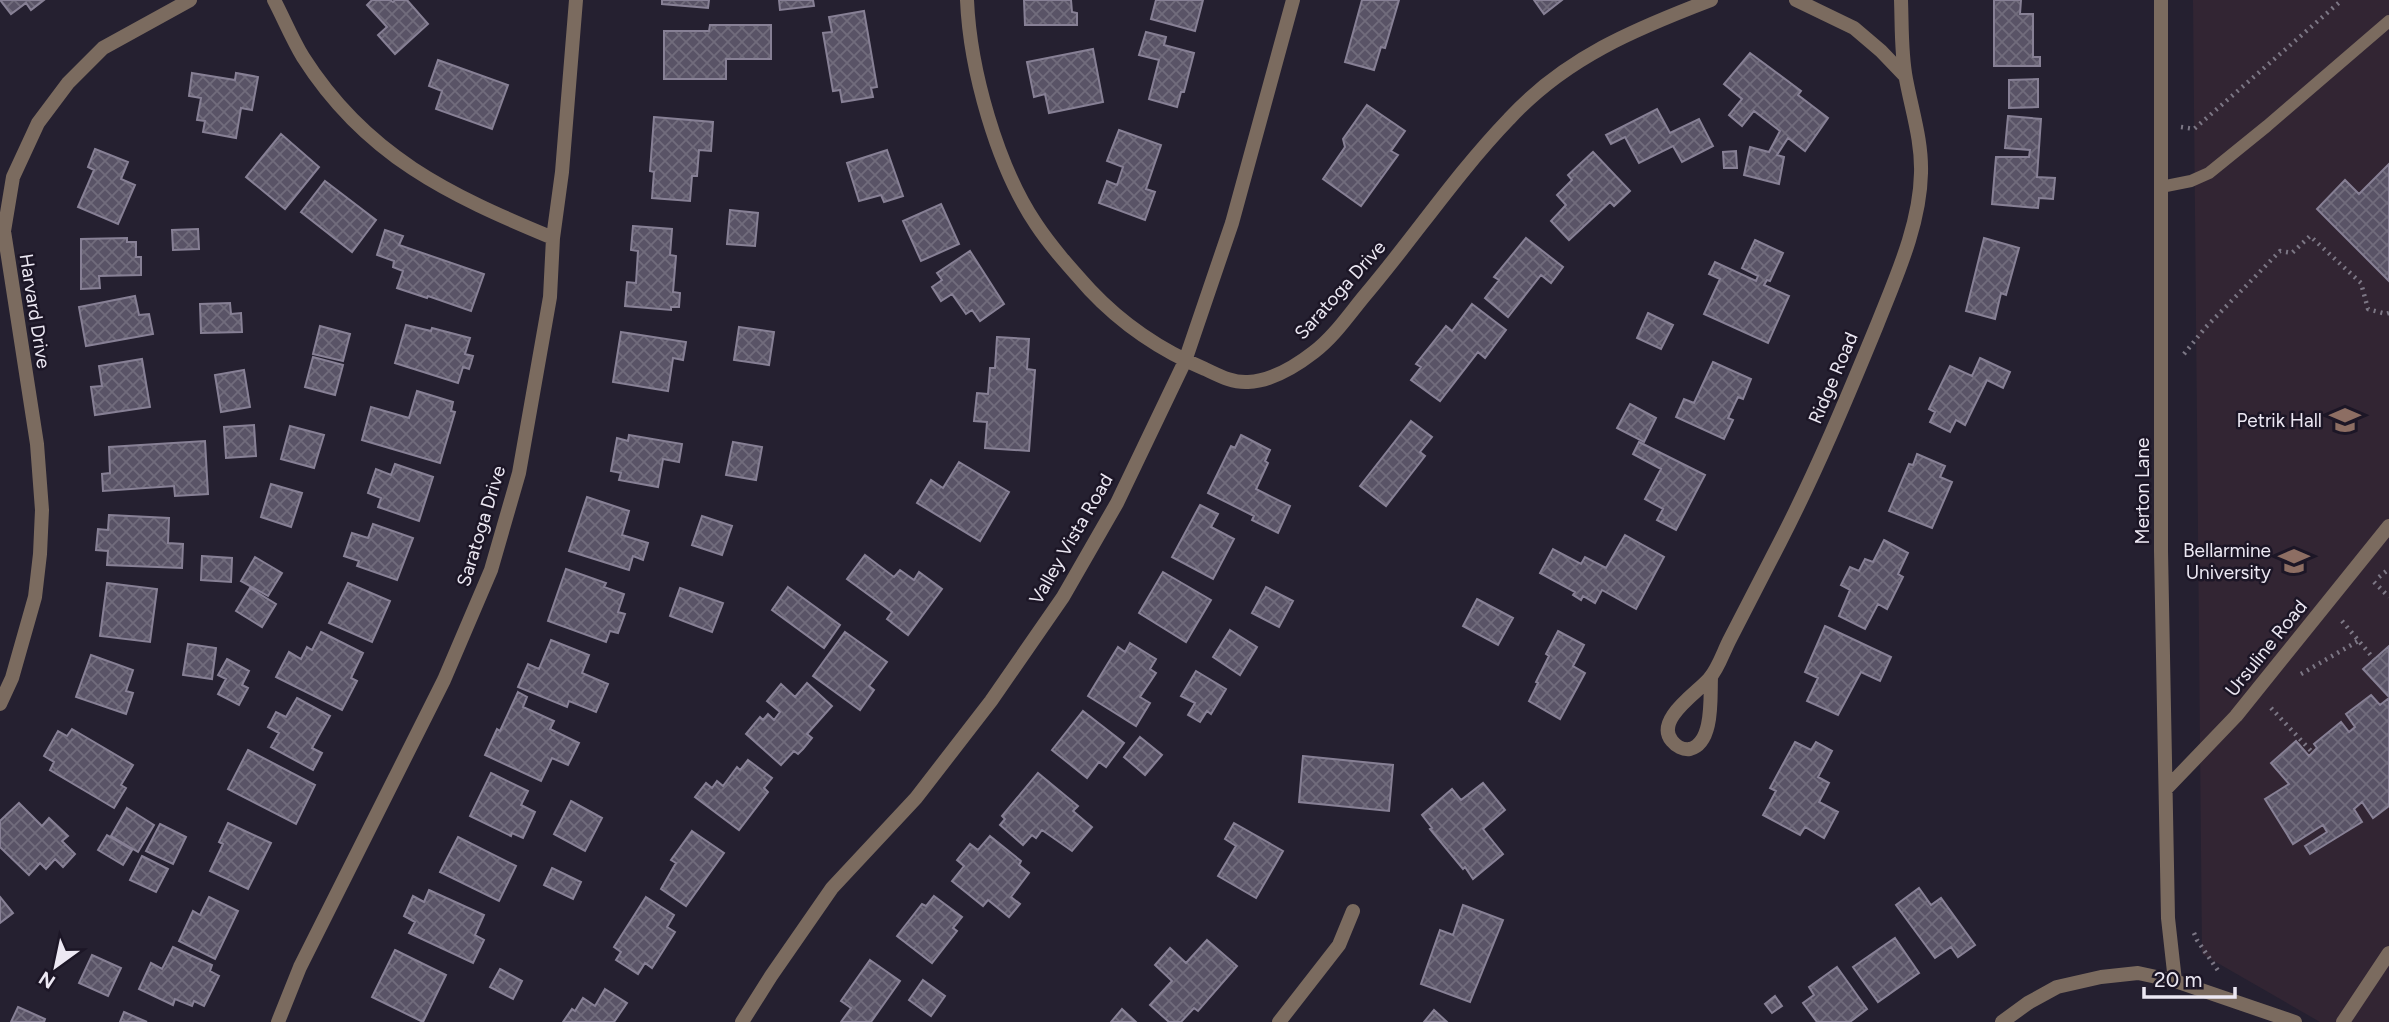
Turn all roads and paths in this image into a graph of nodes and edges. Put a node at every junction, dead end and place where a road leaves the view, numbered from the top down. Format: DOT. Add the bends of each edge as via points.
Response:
graph roads {
  1 [pos="190,0"];
  2 [pos="274,0"];
  3 [pos="576,0"];
  4 [pos="967,0"];
  5 [pos="1293,0"];
  6 [pos="1711,0"];
  7 [pos="1796,0"];
  8 [pos="1901,0"];
  9 [pos="2161,0"];
  10 [pos="2342,0"];
  11 [pos="2389,21"];
  12 [pos="1905,76"];
  13 [pos="2176,135"];
  14 [pos="2161,187"];
  15 [pos="553,238"];
  16 [pos="2389,313"];
  17 [pos="2179,347"];
  18 [pos="1185,361"];
  19 [pos="2389,526"];
  20 [pos="2389,569"];
  21 [pos="2389,597"];
  22 [pos="2349,613"];
  23 [pos="2358,641"];
  24 [pos="2374,659"];
  25 [pos="2307,665"];
  26 [pos="1711,678"];
  27 [pos="2278,700"];
  28 [pos="0,704"];
  29 [pos="2271,709"];
  30 [pos="2263,718"];
  31 [pos="2312,752"];
  32 [pos="2166,789"];
  33 [pos="1353,911"];
  34 [pos="2192,925"];
  35 [pos="2389,953"];
  36 [pos="2226,977"];
  37 [pos="2175,981"];
  38 [pos="278,1022"];
  39 [pos="742,1022"];
  40 [pos="1279,1022"];
  41 [pos="2002,1022"];
  42 [pos="2295,1022"];
  43 [pos="2343,1022"];
  1 -- 28 [label="street, Harvard Drive" via="103,48 68,83 38,123 13,177 4,231 37,444 42,510 35,597"];
  2 -- 15 [label="street" via="308,64 370,138 417,173 486,210"];
  3 -- 15 [label="street, Saratoga Drive"];
  4 -- 18 [label="street, Saratoga Drive" via="982,96 1007,168 1036,224 1097,297 1144,337"];
  5 -- 18 [label="street, Valley Vista Road" via="1232,223"];
  6 -- 18 [label="street, Saratoga Drive" via="1599,48 1566,68 1510,117 1315,352 1275,376 1248,382 1226,379"];
  7 -- 12 [label="street" via="1854,28"];
  8 -- 12 [label="street, Ridge Road"];
  9 -- 14 [label="street, Merton Lane"];
  10 -- 13 [label="path" via="2194,129 2177,127"];
  11 -- 14 [label="lane" via="2209,173"];
  12 -- 26 [label="street, Ridge Road" via="1921,147 1921,174 1901,263 1784,535"];
  14 -- 32 [label="street, Merton Lane"];
  15 -- 38 [label="street, Saratoga Drive" via="550,297 534,396 519,473 491,570 444,680 300,967"];
  16 -- 17 [label="path" via="2368,309 2361,283 2310,236 2292,253 2280,251 2179,360"];
  18 -- 39 [label="street, Valley Vista Road" via="1116,503 1063,597 916,798 832,888"];
  19 -- 32 [label="street, Ursuline Road" via="2236,716"];
  20 -- 21 [label="path" via="2372,583"];
  22 -- 23 [label="path" via="2341,622"];
  23 -- 24 [label="path"];
  23 -- 25 [label="path" via="2298,676"];
  26 -- 26 [label="street, Ridge Road" via="1689,697 1668,726 1668,736 1684,749 1692,749 1707,732"];
  27 -- 29 [label="path"];
  29 -- 30 [label="path"];
  29 -- 31 [label="path"];
  32 -- 37 [label="street, Merton Lane" via="2168,918"];
  33 -- 40 [label="street" via="1339,945"];
  34 -- 36 [label="path" via="2197,940"];
  35 -- 43 [label="street"];
  37 -- 41 [label="street" via="2137,973 2057,987"];
  37 -- 42 [label="street"];
}
